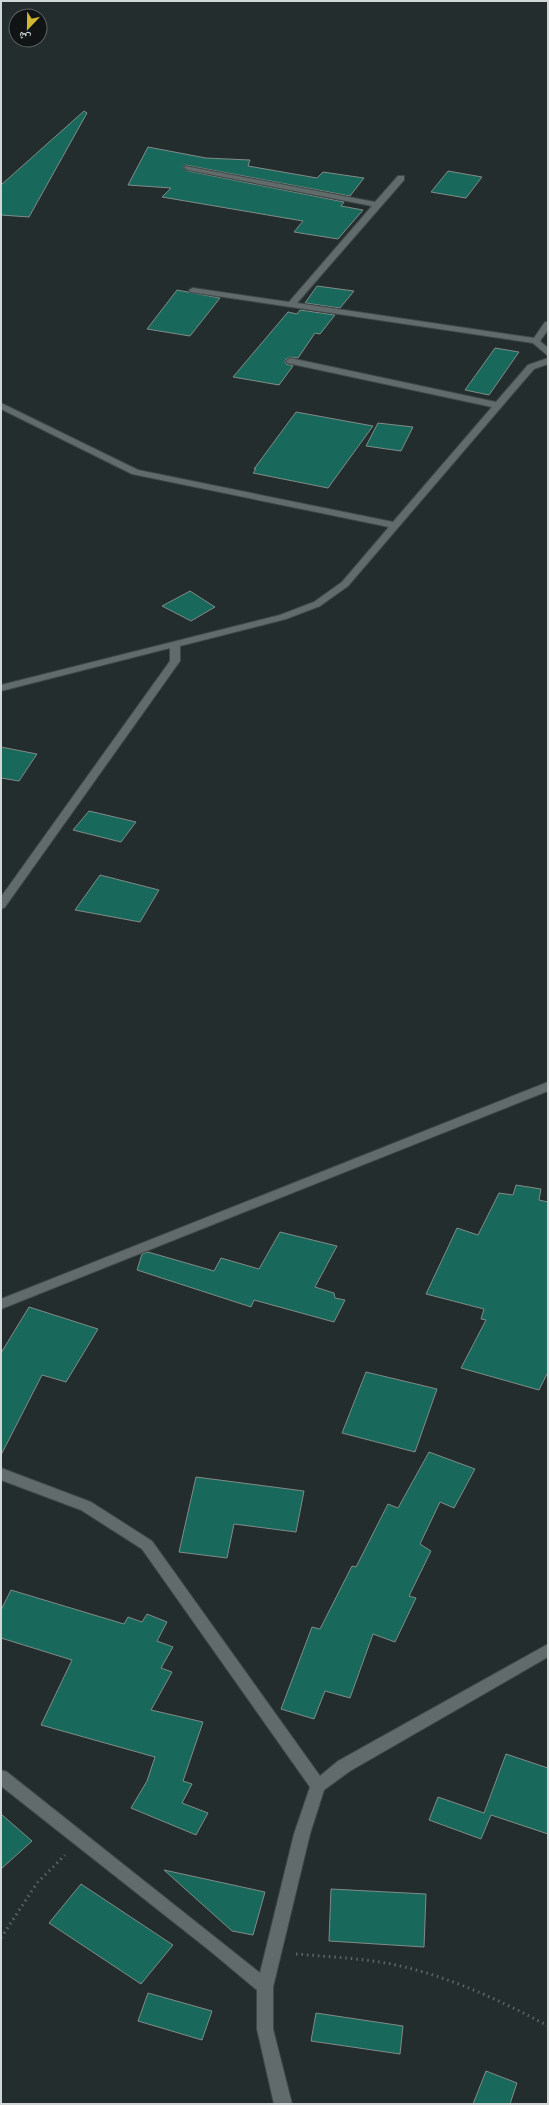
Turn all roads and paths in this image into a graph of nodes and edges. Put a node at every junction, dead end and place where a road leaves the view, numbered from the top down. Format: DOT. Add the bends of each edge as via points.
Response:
graph roads {
  1 [pos="188,168"];
  2 [pos="401,178"];
  3 [pos="377,204"];
  4 [pos="193,290"];
  5 [pos="291,305"];
  6 [pos="548,324"];
  7 [pos="536,341"];
  8 [pos="548,353"];
  9 [pos="290,361"];
  10 [pos="548,362"];
  11 [pos="498,405"];
  12 [pos="1,406"];
  13 [pos="395,525"];
  14 [pos="175,645"];
  15 [pos="1,688"];
  16 [pos="1,905"];
  17 [pos="548,1086"];
  18 [pos="1,1304"];
  19 [pos="1,1474"];
  20 [pos="548,1650"];
  21 [pos="1,1777"];
  22 [pos="318,1786"];
  23 [pos="82,1841"];
  24 [pos="1,1938"];
  25 [pos="274,1952"];
  26 [pos="265,1987"];
  27 [pos="548,2026"];
  28 [pos="283,2104"];
  1 -- 3 [label="street"];
  2 -- 3 [label="street"];
  3 -- 5 [label="street"];
  4 -- 5 [label="street"];
  5 -- 7 [label="street"];
  6 -- 7 [label="street"];
  7 -- 8 [label="street"];
  9 -- 11 [label="street"];
  10 -- 11 [label="street" via="531,366"];
  11 -- 13 [label="street"];
  12 -- 13 [label="street" via="136,472"];
  13 -- 14 [label="street" via="345,584 317,604 283,617"];
  14 -- 15 [label="street"];
  14 -- 16 [label="street" via="175,661"];
  17 -- 18 [label="street"];
  19 -- 22 [label="street" via="86,1506 147,1545"];
  20 -- 22 [label="street" via="344,1766"];
  21 -- 23 [label="street"];
  22 -- 25 [label="street" via="302,1834"];
  23 -- 24 [label="path" via="50,1867 24,1898"];
  23 -- 26 [label="street"];
  25 -- 26 [label="street"];
  25 -- 27 [label="path" via="373,1961 429,1974 507,2003"];
  26 -- 28 [label="street" via="265,2029"];
}
